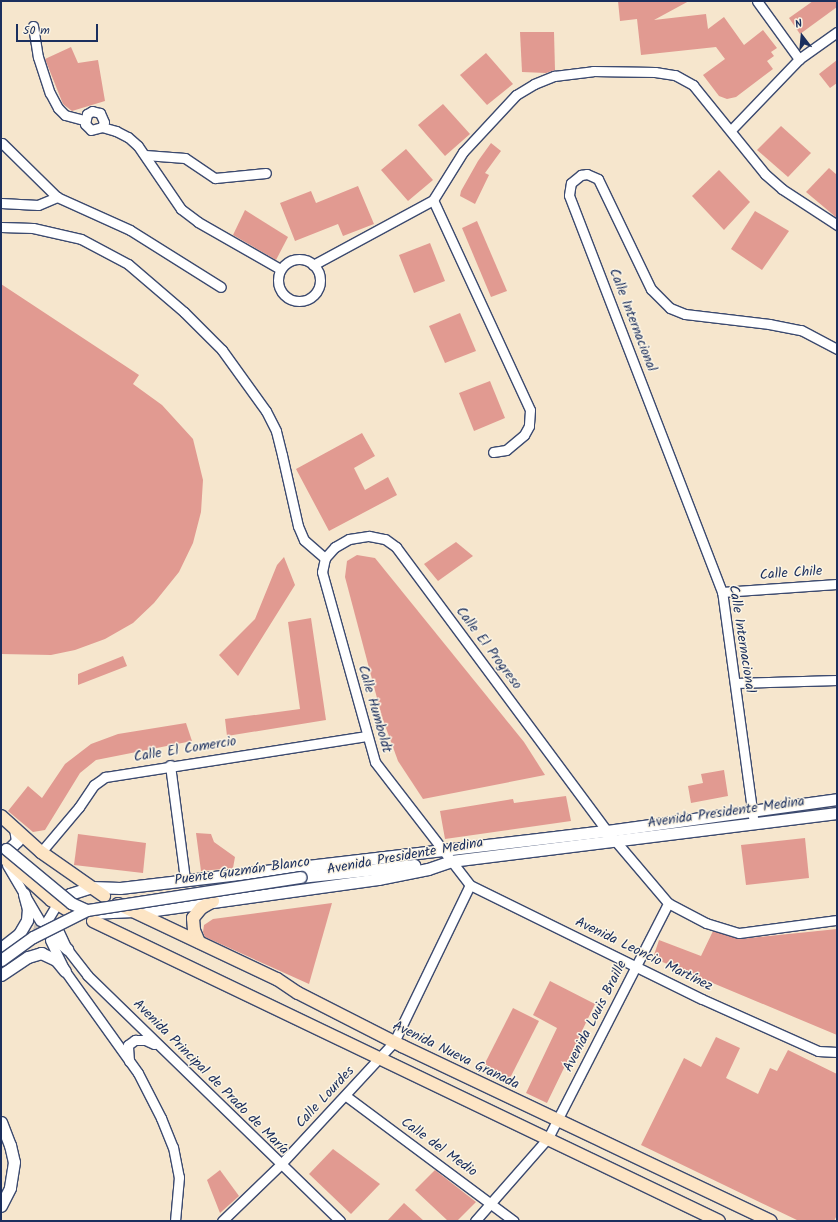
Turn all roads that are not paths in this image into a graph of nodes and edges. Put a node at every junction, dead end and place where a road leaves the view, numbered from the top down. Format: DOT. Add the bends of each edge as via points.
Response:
graph roads {
  1 [pos="757,1"];
  2 [pos="33,26"];
  3 [pos="837,32"];
  4 [pos="799,59"];
  5 [pos="84,120"];
  6 [pos="102,127"];
  7 [pos="731,130"];
  8 [pos="2,143"];
  9 [pos="145,155"];
  10 [pos="266,173"];
  11 [pos="57,197"];
  12 [pos="433,200"];
  13 [pos="1,202"];
  14 [pos="837,225"];
  15 [pos="1,227"];
  16 [pos="313,265"];
  17 [pos="280,269"];
  18 [pos="222,287"];
  19 [pos="837,349"];
  20 [pos="493,452"];
  21 [pos="325,558"];
  22 [pos="837,584"];
  23 [pos="722,592"];
  24 [pos="837,680"];
  25 [pos="735,683"];
  26 [pos="367,736"];
  27 [pos="170,765"];
  28 [pos="837,799"];
  29 [pos="752,810"];
  30 [pos="837,813"];
  31 [pos="1,816"];
  32 [pos="754,824"];
  33 [pos="15,828"];
  34 [pos="607,831"];
  35 [pos="616,842"];
  36 [pos="497,844"];
  37 [pos="2,851"];
  38 [pos="441,851"];
  39 [pos="41,852"];
  40 [pos="450,861"];
  41 [pos="185,879"];
  42 [pos="470,885"];
  43 [pos="91,887"];
  44 [pos="24,894"];
  45 [pos="104,896"];
  46 [pos="213,901"];
  47 [pos="668,903"];
  48 [pos="57,904"];
  49 [pos="118,904"];
  50 [pos="87,910"];
  51 [pos="132,911"];
  52 [pos="73,913"];
  53 [pos="837,920"];
  54 [pos="40,921"];
  55 [pos="93,921"];
  56 [pos="52,935"];
  57 [pos="199,942"];
  58 [pos="1,948"];
  59 [pos="67,949"];
  60 [pos="1,960"];
  61 [pos="637,965"];
  62 [pos="65,971"];
  63 [pos="1,975"];
  64 [pos="394,1042"];
  65 [pos="161,1047"];
  66 [pos="837,1052"];
  67 [pos="379,1058"];
  68 [pos="130,1063"];
  69 [pos="346,1096"];
  70 [pos="558,1120"];
  71 [pos="1,1122"];
  72 [pos="548,1138"];
  73 [pos="280,1165"];
  74 [pos="490,1202"];
  75 [pos="1,1206"];
  76 [pos="175,1221"];
  77 [pos="222,1221"];
  78 [pos="340,1221"];
  79 [pos="475,1221"];
  80 [pos="514,1221"];
  81 [pos="719,1221"];
  82 [pos="771,1221"];
  1 -- 4 [label="street"];
  2 -- 5 [label="street" via="38,57 55,103 65,115"];
  3 -- 4 [label="street"];
  4 -- 7 [label="street"];
  5 -- 6 [label="street" via="91,130"];
  5 -- 6 [label="street" via="88,114 97,111 103,117"];
  6 -- 9 [label="street" via="128,137"];
  7 -- 12 [label="street" via="693,85 675,75 655,72 593,71 554,76 516,95 463,152"];
  7 -- 14 [label="street" via="765,174 782,190"];
  8 -- 11 [label="street"];
  9 -- 10 [label="street" via="185,158 215,178"];
  9 -- 17 [label="street" via="181,209 198,222"];
  11 -- 13 [label="street" via="38,205"];
  11 -- 18 [label="street" via="130,230"];
  12 -- 16 [label="street"];
  12 -- 20 [label="street" via="530,410 529,426 524,435 506,450"];
  15 -- 21 [label="street" via="33,228 81,240 128,264 184,312 222,350 266,411 282,455 298,526 304,540"];
  16 -- 17 [label="street" via="308,261 295,260"];
  16 -- 17 [label="street" via="318,270 320,284 313,296 300,301 292,300 282,292 278,278"];
  19 -- 23 [label="street, Calle Internacional" via="801,330 685,314 670,308 651,289 598,179 587,174 581,175 571,183 569,195"];
  21 -- 26 [label="street, Calle Humboldt" via="322,572"];
  21 -- 34 [label="street, Calle El Progreso" via="335,547 349,539 369,536 385,539 396,547"];
  22 -- 23 [label="street, Calle Chile"];
  23 -- 25 [label="street, Calle Internacional"];
  24 -- 25 [label="street"];
  25 -- 29 [label="street, Calle Internacional"];
  26 -- 27 [label="street, Calle El Comercio"];
  26 -- 38 [label="street, Calle Humboldt" via="375,762"];
  27 -- 39 [label="street, Calle El Comercio" via="105,777 94,785"];
  27 -- 41 [label="street"];
  28 -- 29 [label="street, Avenida Presidente Medina"];
  29 -- 32 [label="street, Calle Internacional"];
  29 -- 34 [label="street, Avenida Presidente Medina"];
  30 -- 32 [label="street, Avenida Presidente Medina"];
  31 -- 33 [label="main road"];
  32 -- 35 [label="street, Avenida Presidente Medina"];
  33 -- 37 [label="street" via="17,840 10,848"];
  33 -- 39 [label="main road"];
  34 -- 35 [label="street, Calle El Progreso"];
  34 -- 36 [label="street, Avenida Presidente Medina"];
  35 -- 40 [label="street, Avenida Presidente Medina"];
  35 -- 47 [label="street, Calle El Progreso"];
  36 -- 38 [label="street, Avenida Presidente Medina"];
  36 -- 40 [label="street"];
  37 -- 44 [label="street"];
  37 -- 48 [label="main road"];
  37 -- 50 [label="street, bridge" via="71,903"];
  38 -- 40 [label="street, Calle Humboldt"];
  38 -- 41 [label="street, Avenida Presidente Medina"];
  39 -- 43 [label="main road"];
  40 -- 42 [label="street, Avenida Leoncio Martínez"];
  40 -- 46 [label="street, Avenida Presidente Medina" via="428,869 378,879"];
  40 -- 50 [label="street, Puente Guzmán Blanco, bridge" via="300,877"];
  41 -- 43 [label="street, Avenida Presidente Medina" via="120,888"];
  42 -- 61 [label="street, Avenida Leoncio Martínez"];
  42 -- 64 [label="street"];
  43 -- 45 [label="main road"];
  43 -- 48 [label="street" via="70,894"];
  44 -- 54 [label="street"];
  44 -- 58 [label="street" via="27,920 19,934"];
  46 -- 51 [label="street, Avenida Presidente Medina"];
  46 -- 57 [label="main road" via="201,908 193,918"];
  47 -- 53 [label="street" via="706,923 739,933"];
  47 -- 61 [label="street, Avenida Louis Braille"];
  48 -- 52 [label="main road"];
  48 -- 56 [label="street" via="48,919"];
  49 -- 51 [label="main road, Avenida Nueva Granada"];
  50 -- 60 [label="street, Puente Guzmán Blanco, bridge" via="33,937"];
  51 -- 52 [label="street, Avenida Presidente Medina"];
  51 -- 57 [label="main road, Avenida Nueva Granada"];
  55 -- 67 [label="main road"];
  56 -- 59 [label="street"];
  56 -- 62 [label="street"];
  57 -- 64 [label="main road, Avenida Nueva Granada" via="277,979 298,993"];
  59 -- 65 [label="street, Avenida Principal de Prado de María" via="87,975"];
  61 -- 66 [label="street, Avenida Leoncio Martínez" via="702,999 818,1051"];
  61 -- 70 [label="street, Avenida Louis Braille"];
  62 -- 63 [label="street" via="56,960 42,953 28,957"];
  62 -- 68 [label="street"];
  64 -- 67 [label="street, Calle Lourdes"];
  64 -- 70 [label="main road, Avenida Nueva Granada"];
  65 -- 68 [label="street" via="145,1040 135,1040 128,1045"];
  65 -- 73 [label="street, Avenida Principal de Prado de María"];
  67 -- 69 [label="street, Calle Lourdes"];
  67 -- 72 [label="main road"];
  68 -- 76 [label="street" via="173,1147 179,1177"];
  69 -- 73 [label="street, Calle Lourdes"];
  69 -- 74 [label="street, Calle del Medio"];
  70 -- 72 [label="street, Avenida Louis Braille"];
  70 -- 82 [label="main road, Avenida Nueva Granada"];
  71 -- 75 [label="street" via="14,1162 10,1188"];
  72 -- 74 [label="street"];
  72 -- 81 [label="main road"];
  73 -- 77 [label="street, Calle Lourdes"];
  73 -- 78 [label="street, Avenida Principal de Prado de María"];
  74 -- 79 [label="street"];
  74 -- 80 [label="street, Calle del Medio"];
}
